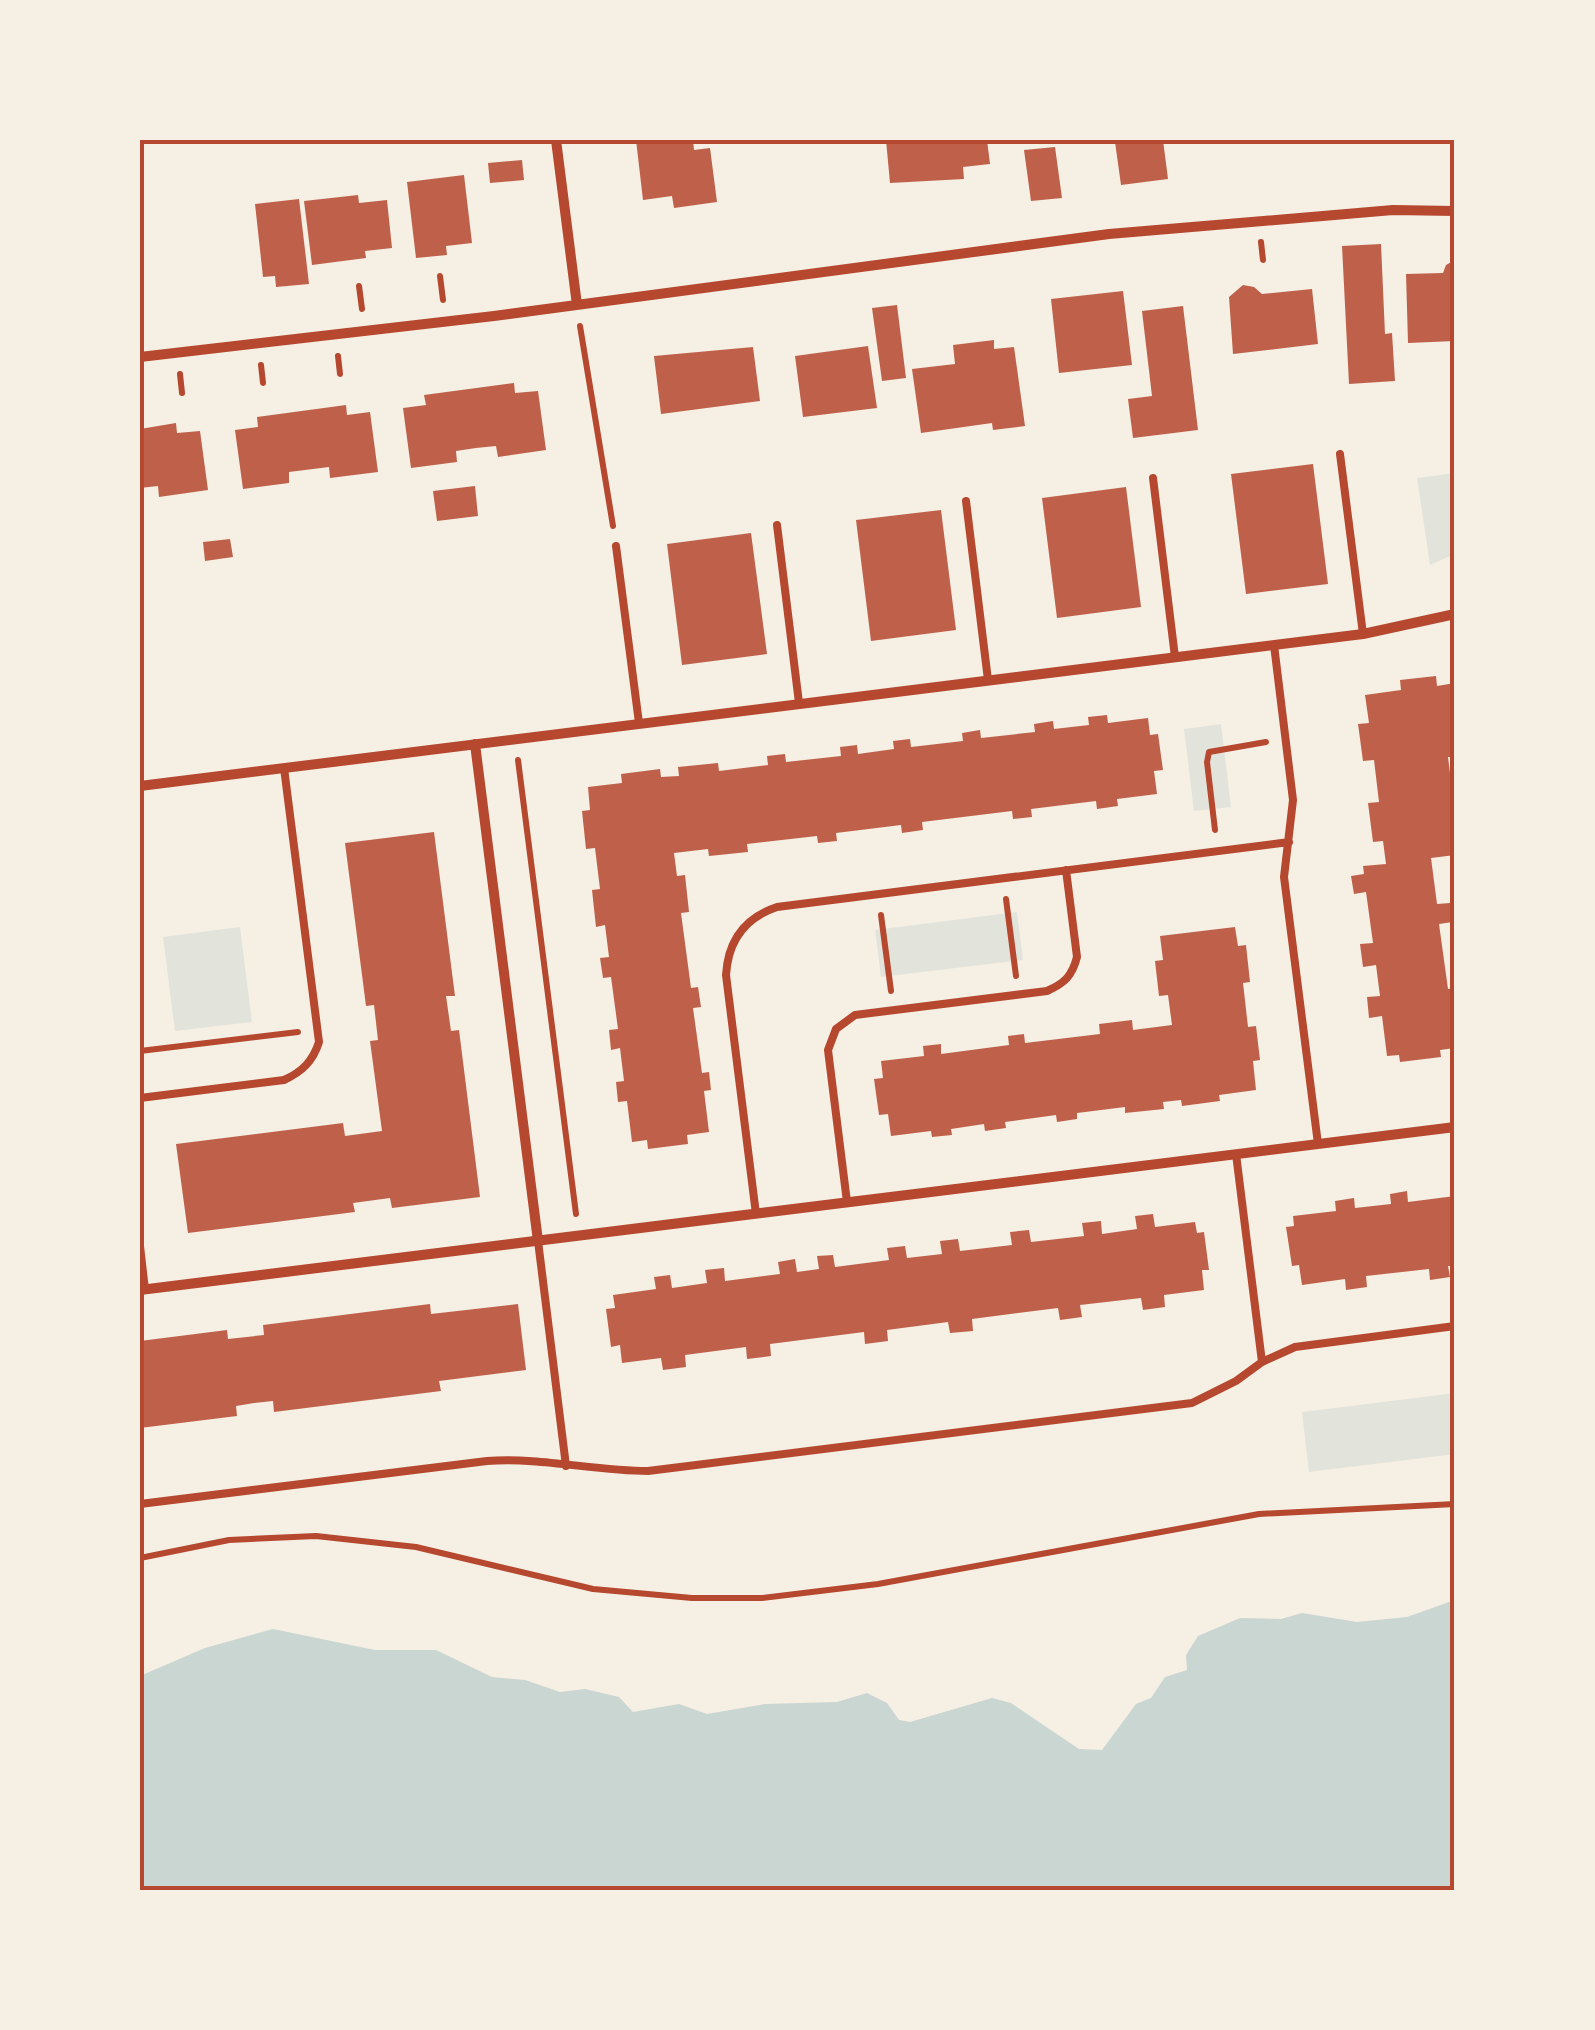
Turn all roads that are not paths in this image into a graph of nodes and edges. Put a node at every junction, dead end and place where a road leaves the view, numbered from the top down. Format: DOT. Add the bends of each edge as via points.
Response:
graph roads {
  1 [pos="556,140"];
  2 [pos="1455,211"];
  3 [pos="577,305"];
  4 [pos="140,357"];
  5 [pos="1340,454"];
  6 [pos="1153,478"];
  7 [pos="966,501"];
  8 [pos="776,526"];
  9 [pos="616,546"];
  10 [pos="1455,614"];
  11 [pos="1363,634"];
  12 [pos="1274,645"];
  13 [pos="1175,657"];
  14 [pos="988,680"];
  15 [pos="799,704"];
  16 [pos="639,724"];
  17 [pos="475,744"];
  18 [pos="284,768"];
  19 [pos="140,786"];
  20 [pos="1289,842"];
  21 [pos="1066,870"];
  22 [pos="140,1098"];
  23 [pos="1455,1127"];
  24 [pos="1318,1144"];
  25 [pos="1236,1154"];
  26 [pos="847,1202"];
  27 [pos="756,1214"];
  28 [pos="538,1241"];
  29 [pos="140,1246"];
  30 [pos="143,1290"];
  31 [pos="1455,1326"];
  32 [pos="1262,1362"];
  33 [pos="566,1466"];
  34 [pos="140,1504"];
  1 -- 3 [label="street"];
  2 -- 3 [label="street" via="1393,210 1109,234"];
  3 -- 4 [label="street"];
  5 -- 11 [label="lane"];
  6 -- 13 [label="lane"];
  7 -- 14 [label="lane"];
  8 -- 15 [label="lane"];
  9 -- 16 [label="lane"];
  10 -- 11 [label="street"];
  11 -- 12 [label="street"];
  12 -- 13 [label="street"];
  12 -- 20 [label="lane" via="1293,800"];
  13 -- 14 [label="street"];
  14 -- 15 [label="street"];
  15 -- 16 [label="street"];
  16 -- 17 [label="street"];
  17 -- 18 [label="street"];
  17 -- 28 [label="street"];
  18 -- 19 [label="street"];
  18 -- 22 [label="lane" via="319,1042 310,1062 284,1080"];
  20 -- 21 [label="lane"];
  20 -- 24 [label="lane" via="1284,878"];
  21 -- 26 [label="lane" via="1077,957 1061,985 1048,992 855,1015 830,1039"];
  21 -- 27 [label="lane" via="764,911 742,928 726,975"];
  23 -- 24 [label="street"];
  24 -- 25 [label="street"];
  25 -- 26 [label="street"];
  25 -- 32 [label="lane"];
  26 -- 27 [label="street"];
  27 -- 28 [label="street"];
  28 -- 30 [label="street"];
  28 -- 33 [label="lane"];
  29 -- 30 [label="lane"];
  31 -- 32 [label="lane" via="1309,1344"];
  32 -- 33 [label="lane" via="1192,1403 648,1471"];
  33 -- 34 [label="lane" via="487,1461"];
}
